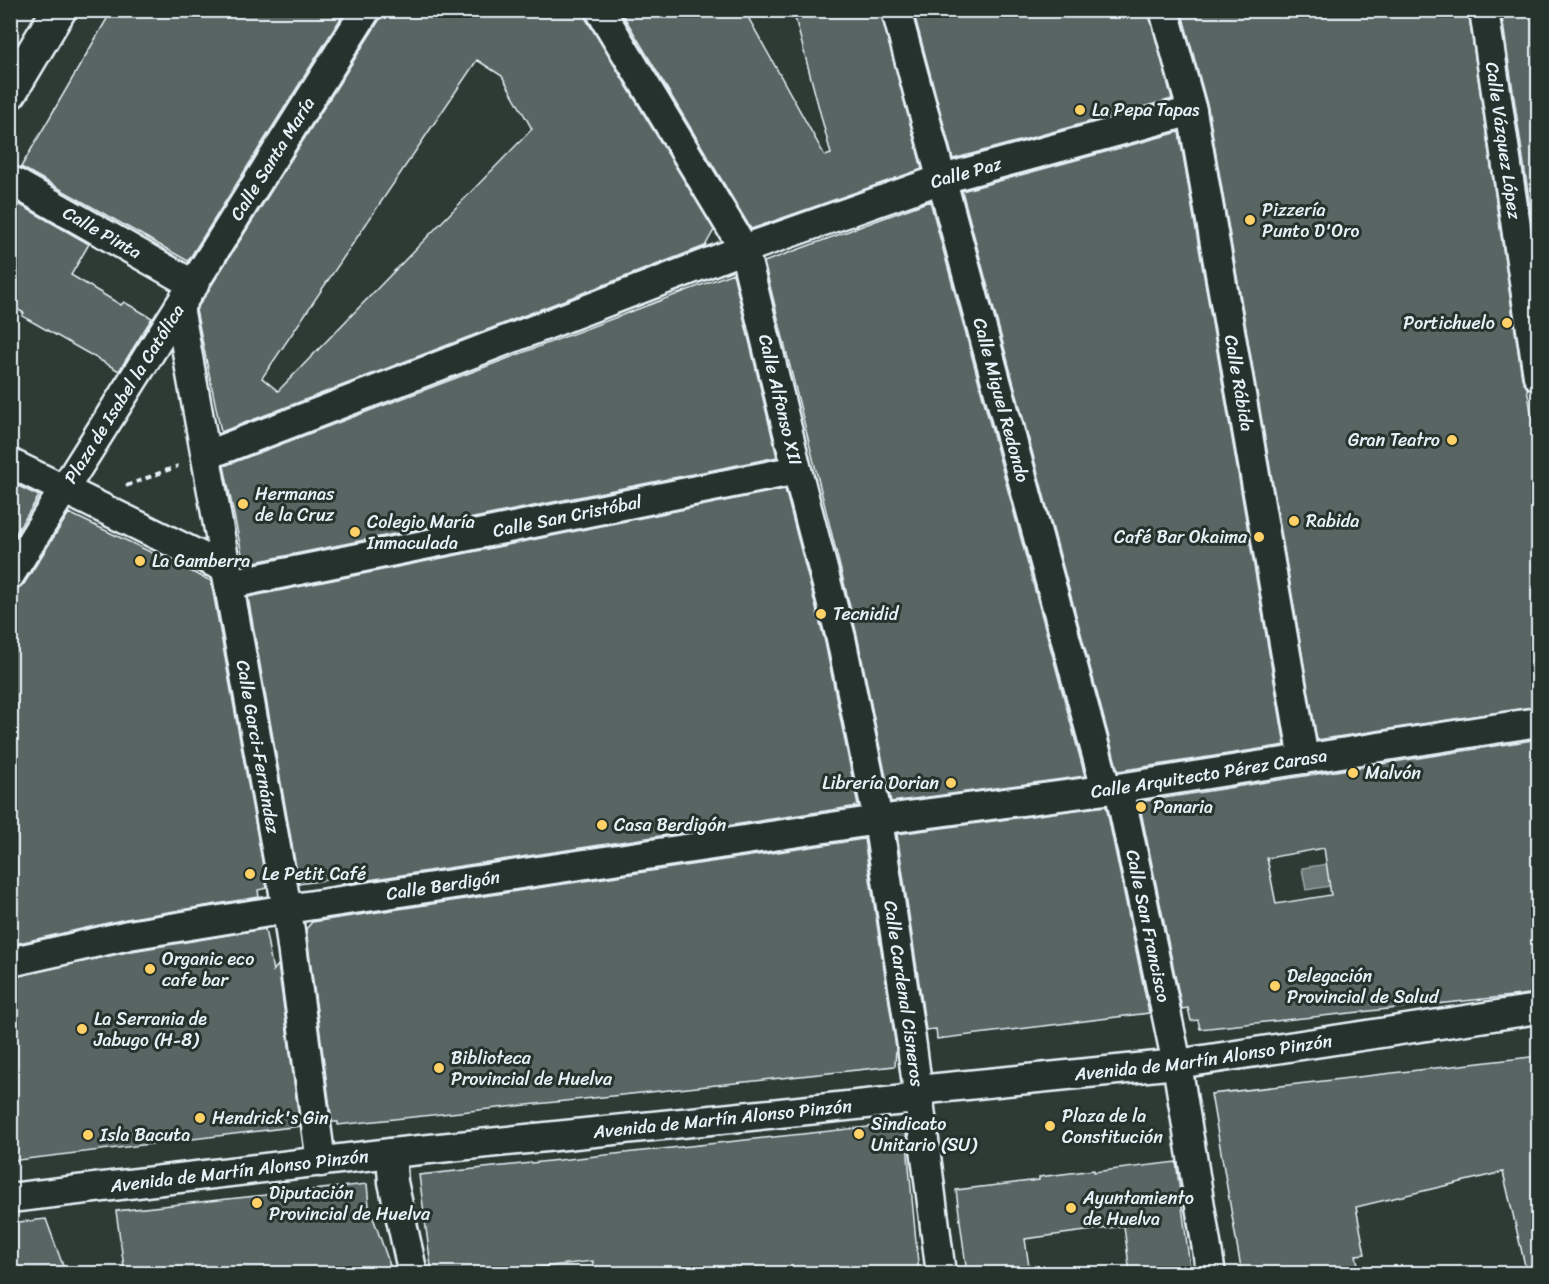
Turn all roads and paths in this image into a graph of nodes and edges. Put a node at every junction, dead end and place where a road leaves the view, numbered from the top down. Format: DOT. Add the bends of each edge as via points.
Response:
graph roads {
  1 [pos="59,10"];
  2 [pos="366,10"];
  3 [pos="600,10"];
  4 [pos="896,10"];
  5 [pos="1164,10"];
  6 [pos="1484,10"];
  7 [pos="10,92"];
  8 [pos="1192,111"];
  9 [pos="10,180"];
  10 [pos="939,180"];
  11 [pos="744,249"];
  12 [pos="186,296"];
  13 [pos="1533,306"];
  14 [pos="1539,376"];
  15 [pos="207,455"];
  16 [pos="10,464"];
  17 [pos="797,470"];
  18 [pos="63,491"];
  19 [pos="96,507"];
  20 [pos="10,575"];
  21 [pos="229,577"];
  22 [pos="1539,722"];
  23 [pos="1304,759"];
  24 [pos="1112,788"];
  25 [pos="878,820"];
  26 [pos="287,909"];
  27 [pos="10,962"];
  28 [pos="1539,1009"];
  29 [pos="1177,1064"];
  30 [pos="918,1090"];
  31 [pos="391,1153"];
  32 [pos="321,1162"];
  33 [pos="10,1198"];
  34 [pos="413,1274"];
  35 [pos="940,1274"];
  36 [pos="1211,1274"];
  1 -- 7 [label="main road"];
  2 -- 12 [label="street, Calle Santa María"];
  3 -- 11 [label="street, Calle Alfonso XII"];
  4 -- 10 [label="street, Calle Miguel Redondo"];
  5 -- 8 [label="street, Calle Rábida"];
  6 -- 13 [label="street, Calle Vázquez López"];
  8 -- 10 [label="street, Calle Paz"];
  8 -- 23 [label="street, Calle Rábida"];
  9 -- 12 [label="street, Calle Pinta"];
  10 -- 11 [label="street, Calle Paz"];
  10 -- 24 [label="street, Calle Miguel Redondo"];
  11 -- 15 [label="street, Calle Paz"];
  11 -- 17 [label="street, Calle Alfonso XII"];
  12 -- 15 [label="street, Plaza de Isabel la Católica"];
  12 -- 18 [label="street, Plaza de Isabel la Católica"];
  13 -- 14 [label="street, Calle Vázquez López"];
  15 -- 19 [label="path" via="103,495"];
  15 -- 21 [label="street, Plaza de Isabel la Católica"];
  16 -- 18 [label="street"];
  17 -- 21 [label="street, Calle San Cristóbal"];
  17 -- 25 [label="street, Calle Alfonso XII" via="841,638"];
  18 -- 19 [label="street, Plaza de Isabel la Católica"];
  18 -- 20 [label="street"];
  19 -- 21 [label="street, Plaza de Isabel la Católica"];
  21 -- 26 [label="street, Calle Garci-Fernández"];
  22 -- 23 [label="street, Calle Arquitecto Pérez Carasa"];
  23 -- 24 [label="street, Calle Arquitecto Pérez Carasa"];
  24 -- 25 [label="street, Calle Arquitecto Pérez Carasa"];
  24 -- 29 [label="street, Calle San Francisco"];
  25 -- 26 [label="street, Calle Berdigón"];
  25 -- 30 [label="street, Calle Cardenal Cisneros"];
  26 -- 27 [label="street, Calle Berdigón" via="129,935"];
  26 -- 32 [label="street, Calle Garci-Fernández"];
  28 -- 29 [label="street, Avenida de Martín Alonso Pinzón"];
  29 -- 30 [label="street, Avenida de Martín Alonso Pinzón"];
  29 -- 36 [label="street, Calle San Francisco"];
  30 -- 31 [label="street, Avenida de Martín Alonso Pinzón" via="905,1100"];
  30 -- 35 [label="street, Calle Cardenal Cisneros"];
  31 -- 32 [label="street, Avenida de Martín Alonso Pinzón"];
  31 -- 34 [label="street" via="393,1182"];
  32 -- 33 [label="street, Avenida de Martín Alonso Pinzón"];
}
